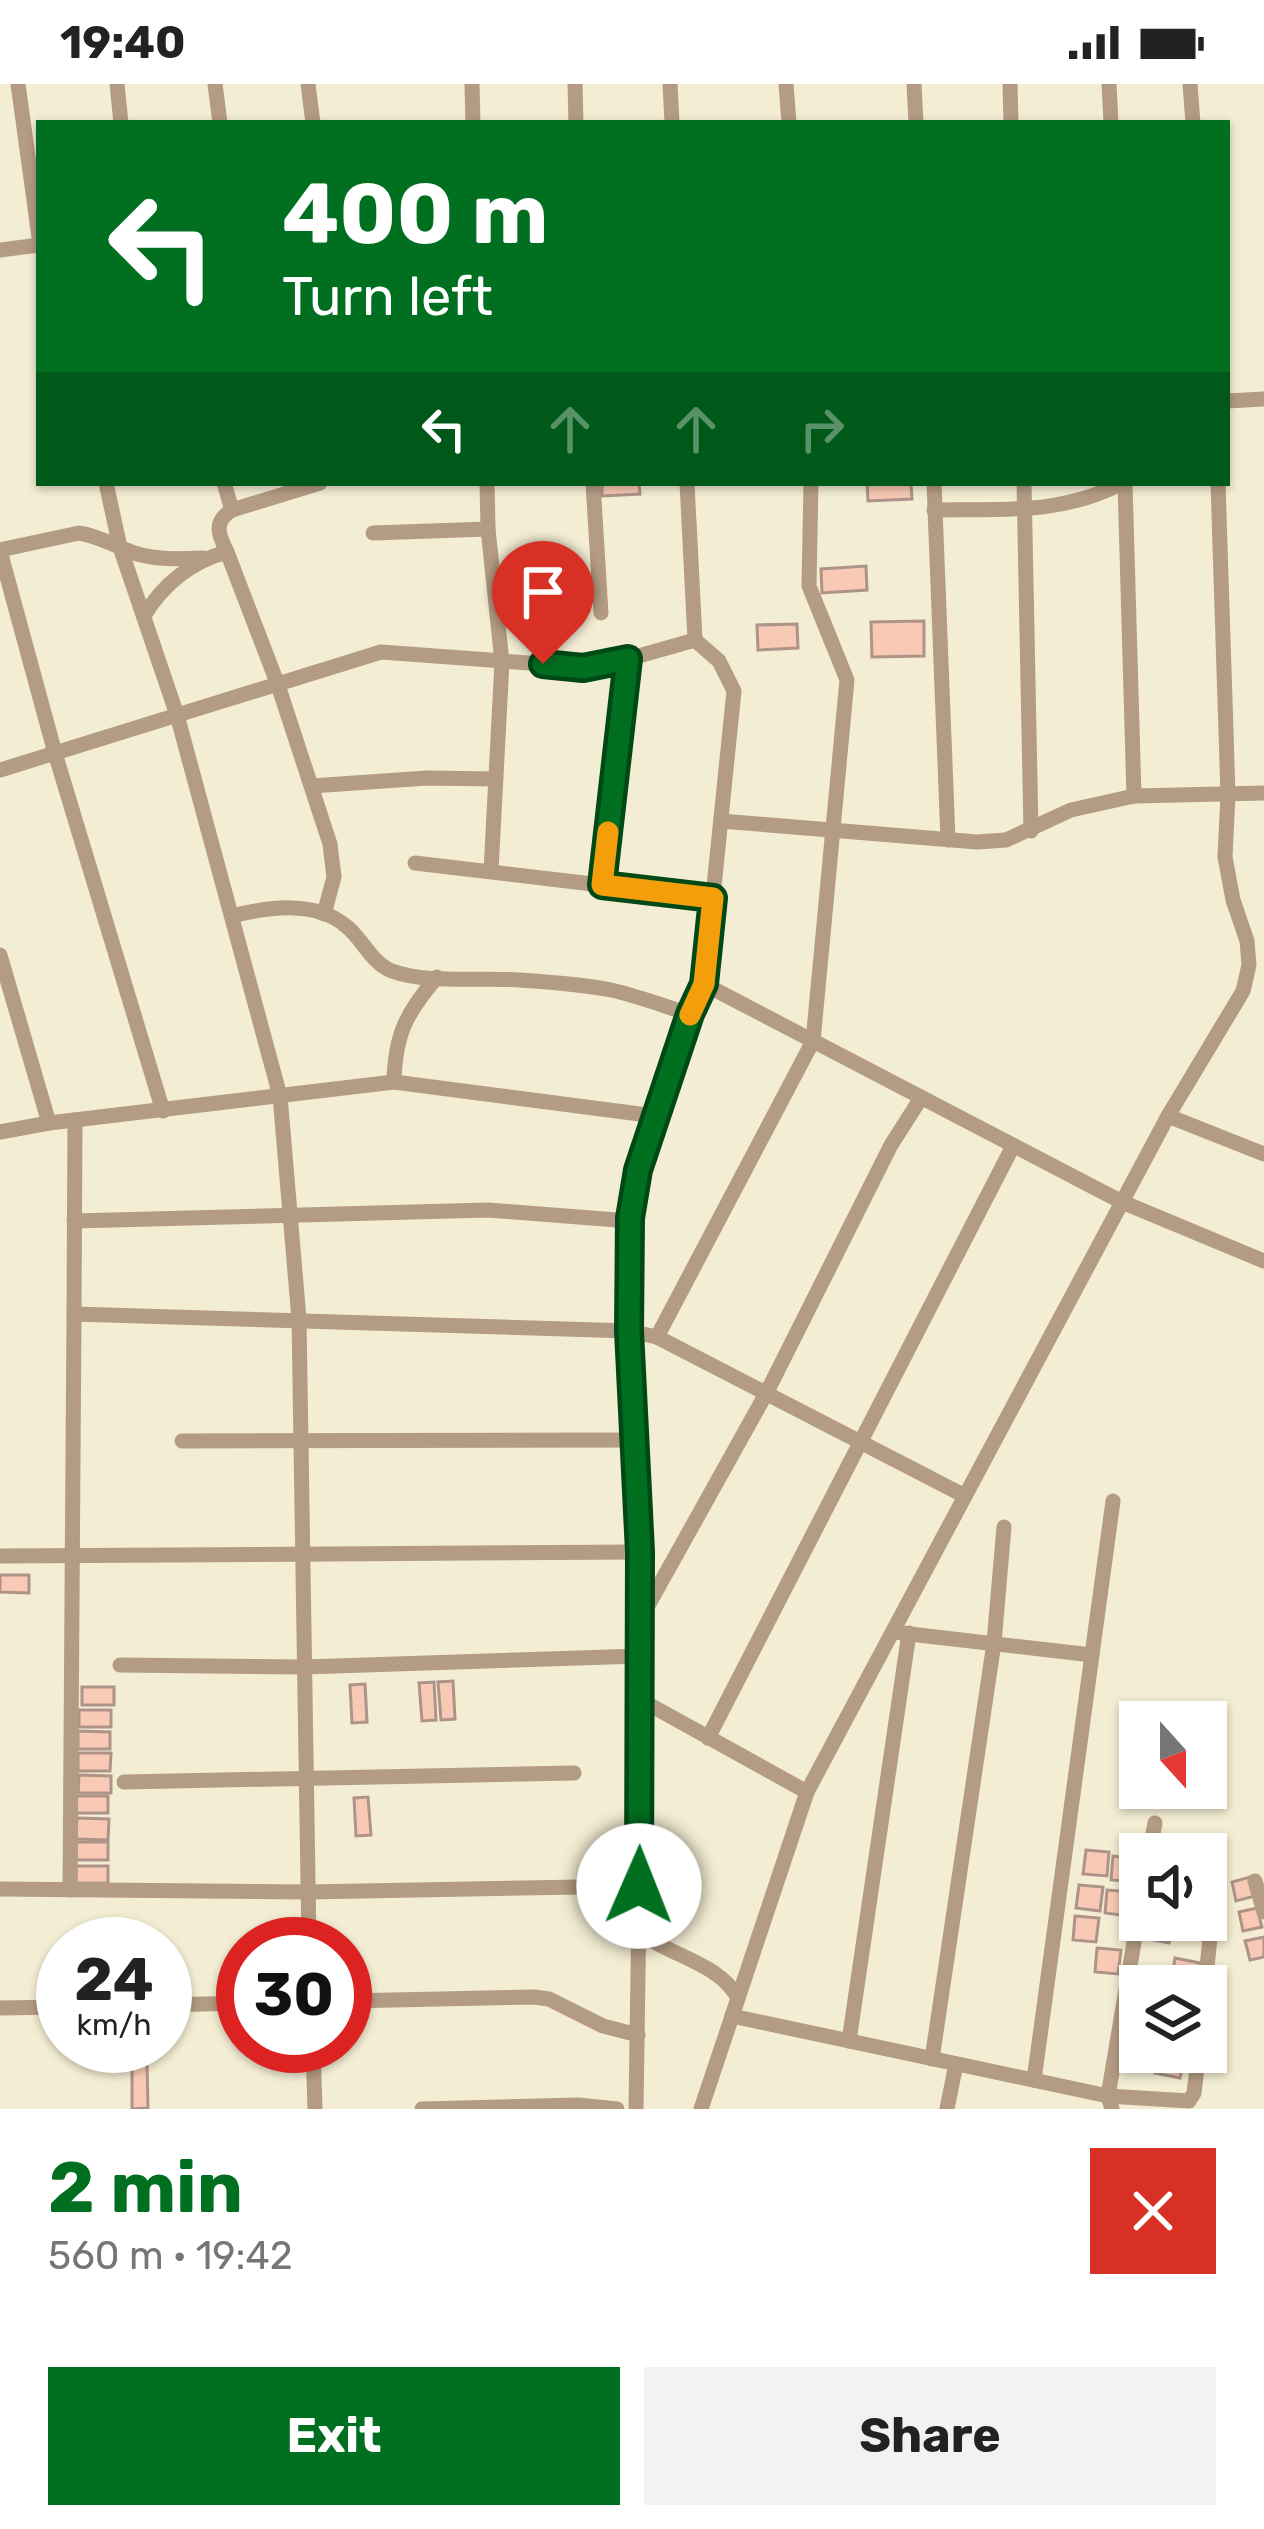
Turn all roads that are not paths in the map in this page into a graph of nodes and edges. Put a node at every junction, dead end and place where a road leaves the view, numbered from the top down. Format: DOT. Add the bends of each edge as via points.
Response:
graph roads {
  1 [pos="17,84"];
  2 [pos="117,84"];
  3 [pos="215,84"];
  4 [pos="308,84"];
  5 [pos="472,84"];
  6 [pos="575,84"];
  7 [pos="670,84"];
  8 [pos="786,84"];
  9 [pos="914,84"];
  10 [pos="1010,84"];
  11 [pos="1109,84"];
  12 [pos="1190,84"];
  13 [pos="122,120"];
  14 [pos="220,120"];
  15 [pos="314,120"];
  16 [pos="473,120"];
  17 [pos="576,120"];
  18 [pos="672,120"];
  19 [pos="789,120"];
  20 [pos="916,120"];
  21 [pos="1011,120"];
  22 [pos="1111,120"];
  23 [pos="1193,120"];
  24 [pos="36,220"];
  25 [pos="36,242"];
  26 [pos="0,250"];
  27 [pos="1264,399"];
  28 [pos="1230,401"];
  29 [pos="107,486"];
  30 [pos="225,486"];
  31 [pos="310,486"];
  32 [pos="487,486"];
  33 [pos="593,486"];
  34 [pos="687,486"];
  35 [pos="811,486"];
  36 [pos="934,486"];
  37 [pos="1024,486"];
  38 [pos="1118,486"];
  39 [pos="1124,486"];
  40 [pos="1218,486"];
  41 [pos="1024,509"];
  42 [pos="232,510"];
  43 [pos="934,510"];
  44 [pos="488,529"];
  45 [pos="373,533"];
  46 [pos="120,547"];
  47 [pos="0,550"];
  48 [pos="227,552"];
  49 [pos="202,558"];
  50 [pos="601,613"];
  51 [pos="144,616"];
  52 [pos="695,640"];
  53 [pos="628,659"];
  54 [pos="502,662"];
  55 [pos="278,685"];
  56 [pos="177,715"];
  57 [pos="55,753"];
  58 [pos="0,770"];
  59 [pos="496,778"];
  60 [pos="310,786"];
  61 [pos="1264,793"];
  62 [pos="1228,794"];
  63 [pos="1134,796"];
  64 [pos="722,820"];
  65 [pos="833,831"];
  66 [pos="1031,831"];
  67 [pos="948,840"];
  68 [pos="415,863"];
  69 [pos="491,871"];
  70 [pos="602,885"];
  71 [pos="713,898"];
  72 [pos="324,914"];
  73 [pos="232,916"];
  74 [pos="0,956"];
  75 [pos="437,977"];
  76 [pos="704,984"];
  77 [pos="690,1014"];
  78 [pos="813,1041"];
  79 [pos="394,1082"];
  80 [pos="280,1096"];
  81 [pos="921,1098"];
  82 [pos="163,1112"];
  83 [pos="656,1116"];
  84 [pos="1168,1116"];
  85 [pos="75,1120"];
  86 [pos="49,1123"];
  87 [pos="0,1132"];
  88 [pos="1013,1145"];
  89 [pos="1264,1154"];
  90 [pos="1122,1202"];
  91 [pos="290,1213"];
  92 [pos="74,1220"];
  93 [pos="630,1221"];
  94 [pos="1264,1261"];
  95 [pos="74,1314"];
  96 [pos="298,1319"];
  97 [pos="629,1331"];
  98 [pos="657,1337"];
  99 [pos="767,1392"];
  100 [pos="300,1439"];
  101 [pos="633,1439"];
  102 [pos="182,1441"];
  103 [pos="861,1443"];
  104 [pos="965,1496"];
  105 [pos="1113,1501"];
  106 [pos="1004,1527"];
  107 [pos="302,1552"];
  108 [pos="640,1552"];
  109 [pos="0,1556"];
  110 [pos="72,1556"];
  111 [pos="640,1620"];
  112 [pos="900,1632"];
  113 [pos="994,1643"];
  114 [pos="1092,1655"];
  115 [pos="640,1656"];
  116 [pos="120,1665"];
  117 [pos="304,1667"];
  118 [pos="641,1700"];
  119 [pos="708,1738"];
  120 [pos="574,1773"];
  121 [pos="305,1778"];
  122 [pos="124,1783"];
  123 [pos="807,1792"];
  124 [pos="1155,1823"];
  125 [pos="1153,1833"];
  126 [pos="1255,1881"];
  127 [pos="639,1886"];
  128 [pos="0,1889"];
  129 [pos="70,1890"];
  130 [pos="307,1892"];
  131 [pos="1264,1912"];
  132 [pos="308,1917"];
  133 [pos="639,1932"];
  134 [pos="1135,1941"];
  135 [pos="738,1998"];
  136 [pos="372,2000"];
  137 [pos="36,2007"];
  138 [pos="0,2008"];
  139 [pos="732,2016"];
  140 [pos="638,2035"];
  141 [pos="849,2042"];
  142 [pos="932,2059"];
  143 [pos="956,2064"];
  144 [pos="314,2073"];
  145 [pos="1196,2073"];
  146 [pos="1034,2080"];
  147 [pos="1110,2103"];
  148 [pos="315,2109"];
  149 [pos="422,2109"];
  150 [pos="617,2109"];
  151 [pos="636,2109"];
  152 [pos="701,2109"];
  153 [pos="946,2109"];
  1 -- 24 [label="street"];
  2 -- 13 [label="street"];
  3 -- 14 [label="street"];
  4 -- 15 [label="street"];
  5 -- 16 [label="street"];
  6 -- 17 [label="street"];
  7 -- 18 [label="street"];
  8 -- 19 [label="street"];
  9 -- 20 [label="street"];
  10 -- 21 [label="street"];
  11 -- 22 [label="street"];
  12 -- 23 [label="street"];
  25 -- 26 [label="street"];
  27 -- 28 [label="street"];
  29 -- 46 [label="street"];
  30 -- 42 [label="street"];
  31 -- 42 [label="street"];
  32 -- 44 [label="street"];
  33 -- 50 [label="street"];
  34 -- 52 [label="street"];
  35 -- 65 [label="street" via="809,586 847,680"];
  36 -- 43 [label="street"];
  37 -- 41 [label="street"];
  38 -- 41 [label="street" via="1059,507"];
  39 -- 63 [label="street"];
  40 -- 62 [label="street"];
  41 -- 43 [label="street"];
  41 -- 66 [label="street"];
  42 -- 48 [label="street" via="218,524"];
  43 -- 67 [label="street"];
  44 -- 45 [label="street"];
  44 -- 54 [label="street"];
  46 -- 47 [label="street" via="79,532"];
  46 -- 49 [label="street"];
  46 -- 51 [label="street"];
  47 -- 57 [label="street"];
  48 -- 49 [label="street"];
  48 -- 55 [label="street"];
  49 -- 51 [label="street"];
  51 -- 56 [label="street"];
  52 -- 53 [label="street"];
  52 -- 64 [label="street" via="719,661 734,692"];
  53 -- 54 [label="street" via="583,668"];
  53 -- 70 [label="street"];
  54 -- 55 [label="street" via="381,652"];
  54 -- 59 [label="street"];
  55 -- 56 [label="street"];
  55 -- 60 [label="street"];
  56 -- 57 [label="street"];
  56 -- 73 [label="street"];
  57 -- 58 [label="street"];
  57 -- 82 [label="street"];
  59 -- 60 [label="street"];
  59 -- 69 [label="street"];
  60 -- 72 [label="street" via="334,877"];
  61 -- 62 [label="street"];
  62 -- 63 [label="street"];
  62 -- 84 [label="street" via="1227,876 1249,965 1243,991"];
  63 -- 66 [label="street" via="1070,810"];
  64 -- 65 [label="street"];
  64 -- 71 [label="street"];
  65 -- 67 [label="street"];
  65 -- 78 [label="street"];
  66 -- 67 [label="street" via="1006,841"];
  68 -- 69 [label="street"];
  69 -- 70 [label="street"];
  70 -- 71 [label="street"];
  71 -- 76 [label="street"];
  72 -- 73 [label="street" via="268,907"];
  72 -- 75 [label="street" via="393,971"];
  73 -- 80 [label="street"];
  74 -- 86 [label="street"];
  75 -- 77 [label="street" via="610,990"];
  75 -- 79 [label="street" via="404,1020"];
  76 -- 77 [label="street"];
  76 -- 78 [label="street"];
  77 -- 83 [label="street"];
  78 -- 81 [label="street"];
  78 -- 98 [label="street"];
  79 -- 80 [label="street"];
  79 -- 83 [label="street"];
  80 -- 82 [label="street"];
  80 -- 91 [label="street"];
  81 -- 88 [label="street"];
  81 -- 99 [label="street"];
  82 -- 85 [label="street"];
  83 -- 93 [label="street"];
  84 -- 89 [label="street"];
  84 -- 90 [label="street"];
  85 -- 86 [label="street"];
  85 -- 92 [label="street"];
  86 -- 87 [label="street"];
  88 -- 90 [label="street"];
  88 -- 103 [label="street"];
  90 -- 94 [label="street"];
  90 -- 104 [label="street"];
  91 -- 92 [label="street"];
  91 -- 93 [label="street" via="488,1210"];
  91 -- 96 [label="street"];
  92 -- 95 [label="street"];
  93 -- 97 [label="street"];
  95 -- 96 [label="street"];
  95 -- 110 [label="street"];
  96 -- 97 [label="street"];
  96 -- 100 [label="street"];
  97 -- 98 [label="street"];
  97 -- 101 [label="street"];
  98 -- 99 [label="street"];
  99 -- 103 [label="street"];
  99 -- 111 [label="street"];
  100 -- 101 [label="street"];
  100 -- 102 [label="street"];
  100 -- 107 [label="street"];
  101 -- 108 [label="street"];
  103 -- 104 [label="street"];
  103 -- 119 [label="street"];
  104 -- 112 [label="street"];
  105 -- 114 [label="street"];
  106 -- 113 [label="street"];
  107 -- 108 [label="street"];
  107 -- 110 [label="street"];
  107 -- 117 [label="street"];
  108 -- 111 [label="street"];
  109 -- 110 [label="street"];
  110 -- 129 [label="street"];
  111 -- 115 [label="street"];
  112 -- 113 [label="street"];
  112 -- 123 [label="street"];
  112 -- 141 [label="street"];
  113 -- 114 [label="street"];
  113 -- 142 [label="street"];
  114 -- 146 [label="street"];
  115 -- 117 [label="street"];
  115 -- 118 [label="street"];
  116 -- 117 [label="street"];
  117 -- 121 [label="street"];
  118 -- 119 [label="street"];
  118 -- 127 [label="street"];
  119 -- 123 [label="street"];
  120 -- 121 [label="street"];
  121 -- 122 [label="street"];
  121 -- 130 [label="street"];
  123 -- 135 [label="street"];
  124 -- 125 [label="street"];
  126 -- 131 [label="street"];
  127 -- 130 [label="street"];
  127 -- 133 [label="street"];
  128 -- 129 [label="street"];
  129 -- 130 [label="street"];
  130 -- 132 [label="street"];
  133 -- 135 [label="street" via="724,1978"];
  133 -- 140 [label="street"];
  134 -- 147 [label="street"];
  135 -- 139 [label="street"];
  136 -- 140 [label="street" via="534,1996"];
  137 -- 138 [label="street"];
  139 -- 141 [label="street"];
  139 -- 152 [label="street"];
  140 -- 151 [label="street"];
  141 -- 142 [label="street"];
  142 -- 143 [label="street"];
  143 -- 146 [label="street"];
  143 -- 153 [label="street"];
  144 -- 148 [label="street"];
  145 -- 147 [label="street" via="1189,2101"];
  146 -- 147 [label="street"];
  149 -- 150 [label="street"];
}
